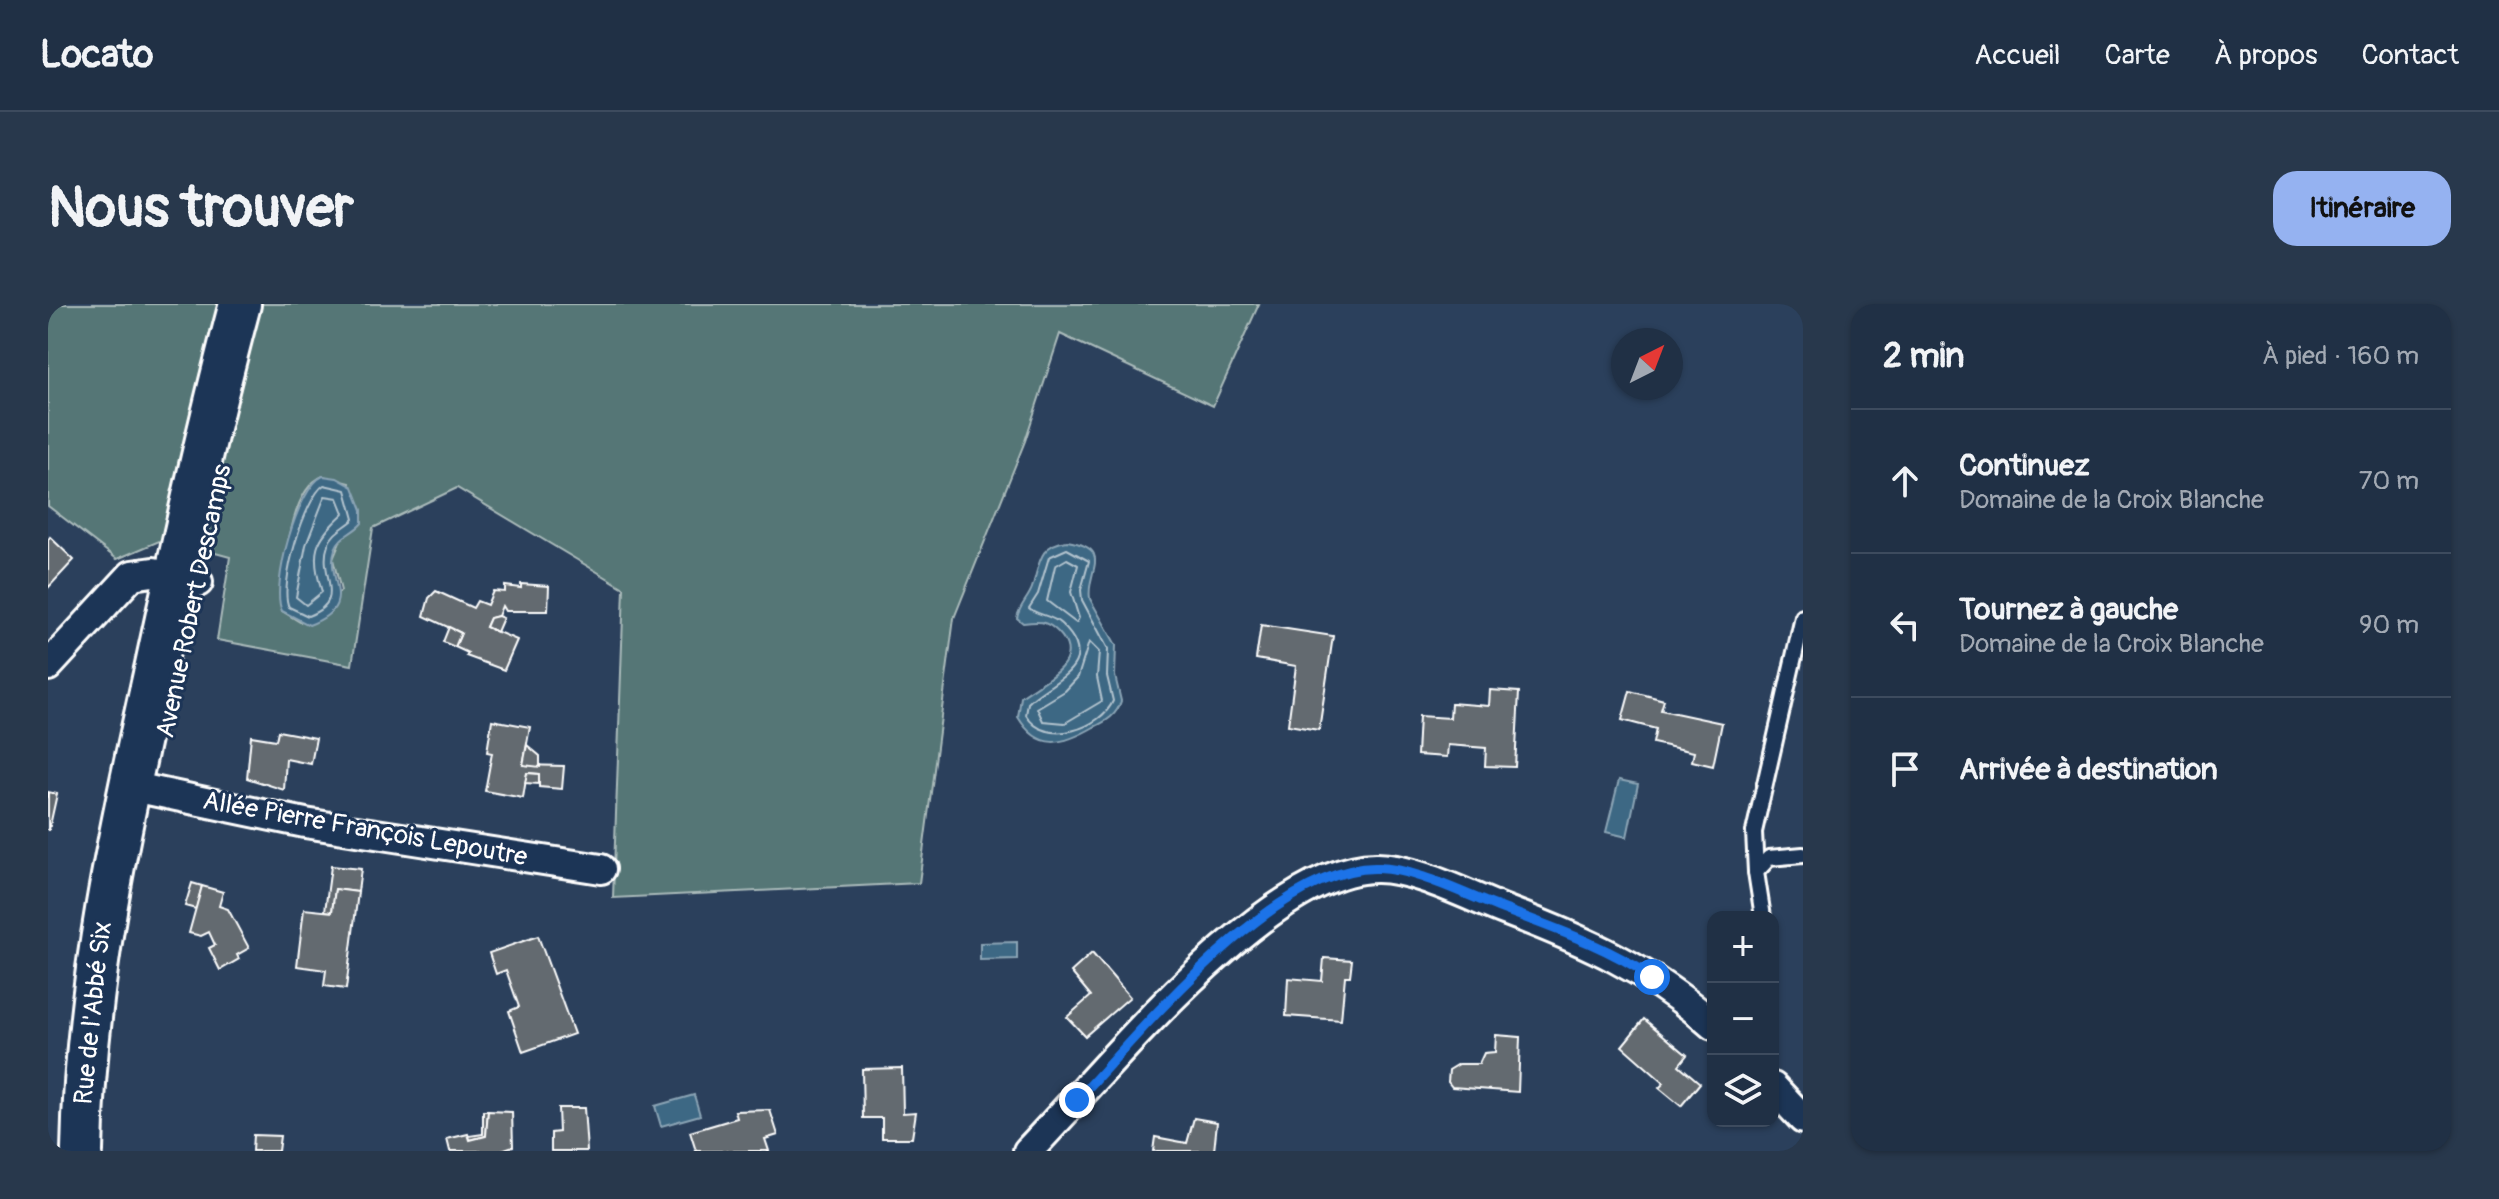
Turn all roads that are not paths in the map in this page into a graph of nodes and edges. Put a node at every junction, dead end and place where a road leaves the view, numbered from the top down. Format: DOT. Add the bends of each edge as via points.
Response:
graph roads {
  1 [pos="240,304"];
  2 [pos="255,304"];
  3 [pos="186,579"];
  4 [pos="1803,617"];
  5 [pos="48,666"];
  6 [pos="141,789"];
  7 [pos="1803,855"];
  8 [pos="601,869"];
  9 [pos="1756,872"];
  10 [pos="119,886"];
  11 [pos="1762,911"];
  12 [pos="1707,1020"];
  13 [pos="1779,1093"];
  14 [pos="1803,1119"];
  15 [pos="82,1151"];
  16 [pos="94,1151"];
  17 [pos="1028,1151"];
  1 -- 3 [label="main road, Avenue Robert Descamps"];
  2 -- 3 [label="main road, Avenue Robert Descamps"];
  3 -- 5 [label="street" via="137,572 126,578"];
  3 -- 6 [label="main road, Avenue Robert Descamps"];
  4 -- 9 [label="lane" via="1754,832"];
  6 -- 8 [label="street, Allée Pierre François Lepoutre" via="305,823"];
  6 -- 10 [label="main road, Avenue Robert Descamps"];
  7 -- 9 [label="lane" via="1769,858"];
  9 -- 11 [label="lane"];
  10 -- 15 [label="main road, Rue de l'Abbé Six" via="88,1023"];
  10 -- 16 [label="main road, Rue de l'Abbé Six"];
  12 -- 17 [label="street" via="1647,973 1584,941 1402,871 1364,868 1301,890 1223,949"];
  13 -- 14 [label="street"];
}
